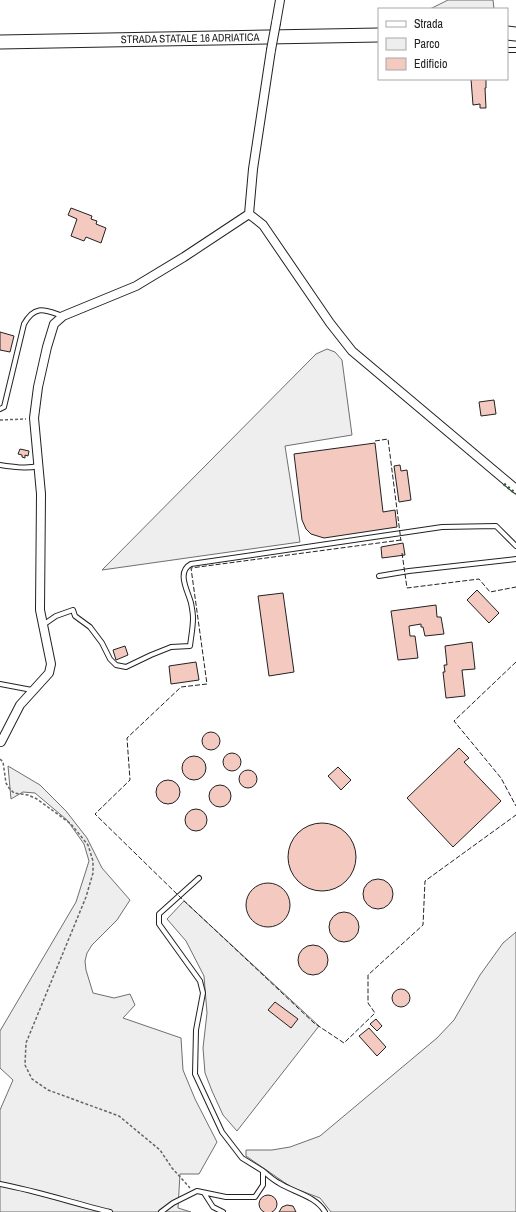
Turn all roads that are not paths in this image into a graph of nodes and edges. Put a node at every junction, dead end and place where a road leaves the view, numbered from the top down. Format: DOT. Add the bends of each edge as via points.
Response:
graph roads {
  1 [pos="280,0"];
  2 [pos="378,35"];
  3 [pos="0,42"];
  4 [pos="248,214"];
  5 [pos="63,316"];
  6 [pos="0,409"];
  7 [pos="0,465"];
  8 [pos="39,466"];
  9 [pos="516,489"];
  10 [pos="516,546"];
  11 [pos="516,559"];
  12 [pos="379,576"];
  13 [pos="43,625"];
  14 [pos="0,684"];
  15 [pos="32,690"];
  16 [pos="0,742"];
  17 [pos="199,878"];
  18 [pos="263,1171"];
  19 [pos="0,1184"];
  20 [pos="204,1193"];
  21 [pos="110,1212"];
  22 [pos="161,1212"];
  23 [pos="223,1212"];
  24 [pos="325,1212"];
  1 -- 4 [label="street, bridge"];
  2 -- 3 [label="main road, STRADA STATALE 16 ADRIATICA"];
  4 -- 5 [label="street" via="136,286"];
  4 -- 9 [label="street" via="263,225 352,351"];
  5 -- 6 [label="lane" via="38,310 30,314 24,324 4,407"];
  5 -- 8 [label="street" via="54,324 38,387 34,418"];
  7 -- 8 [label="lane" via="21,468"];
  8 -- 13 [label="street" via="42,494 40,610"];
  10 -- 13 [label="lane" via="496,526 442,527 191,564 184,571 193,618 190,646 171,647 126,667 116,665 110,659 90,627 76,616 73,610 56,616"];
  11 -- 12 [label="lane"];
  13 -- 15 [label="street" via="51,664 49,673"];
  14 -- 15 [label="lane"];
  15 -- 16 [label="street" via="20,705"];
  17 -- 18 [label="lane" via="159,914 159,924 200,981 203,993 196,1030 196,1074 222,1132 242,1158"];
  18 -- 20 [label="lane" via="263,1185 255,1197 226,1197"];
  18 -- 24 [label="lane" via="278,1183 311,1198"];
  19 -- 21 [label="lane"];
  20 -- 22 [label="lane" via="197,1191"];
  20 -- 23 [label="lane" via="214,1207"];
}
